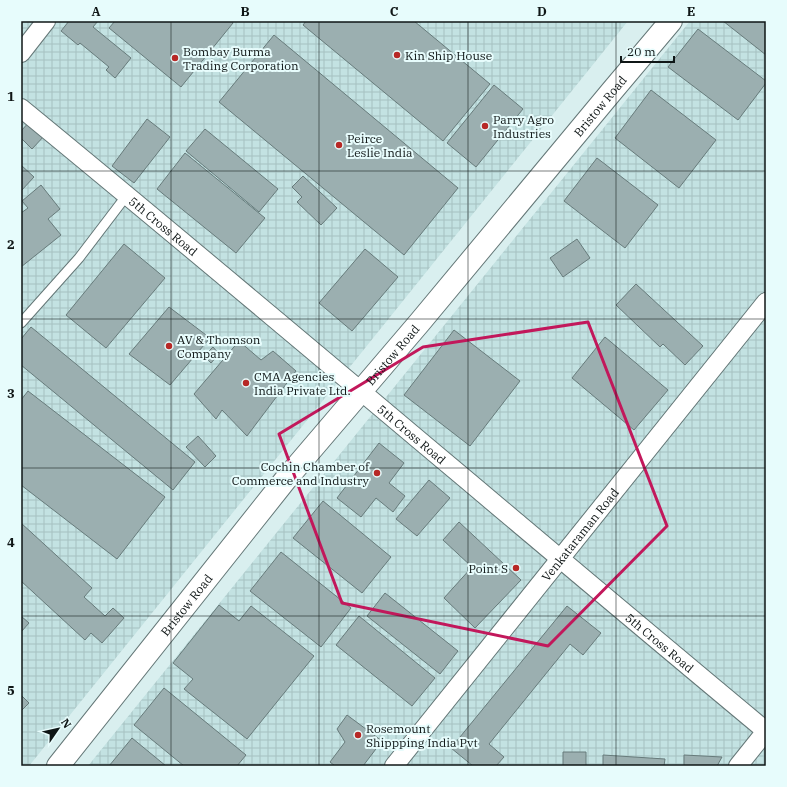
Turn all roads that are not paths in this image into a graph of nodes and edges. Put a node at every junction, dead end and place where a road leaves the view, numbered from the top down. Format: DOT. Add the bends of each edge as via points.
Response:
graph roads {
  1 [pos="46,21"];
  2 [pos="671,21"];
  3 [pos="21,53"];
  4 [pos="21,108"];
  5 [pos="127,195"];
  6 [pos="766,302"];
  7 [pos="21,323"];
  8 [pos="361,392"];
  9 [pos="560,560"];
  10 [pos="766,731"];
  11 [pos="58,766"];
  12 [pos="394,766"];
  13 [pos="738,766"];
  1 -- 3 [label="street"];
  2 -- 8 [label="street, Bristow Road"];
  4 -- 5 [label="street, 5th Cross Road"];
  5 -- 7 [label="lane" via="79,258"];
  5 -- 8 [label="street, 5th Cross Road"];
  6 -- 9 [label="street, Venkataraman Road"];
  8 -- 9 [label="street, 5th Cross Road"];
  8 -- 11 [label="street, Bristow Road" via="286,479"];
  9 -- 10 [label="street, 5th Cross Road"];
  9 -- 12 [label="street, Venkataraman Road"];
  10 -- 13 [label="street"];
}
